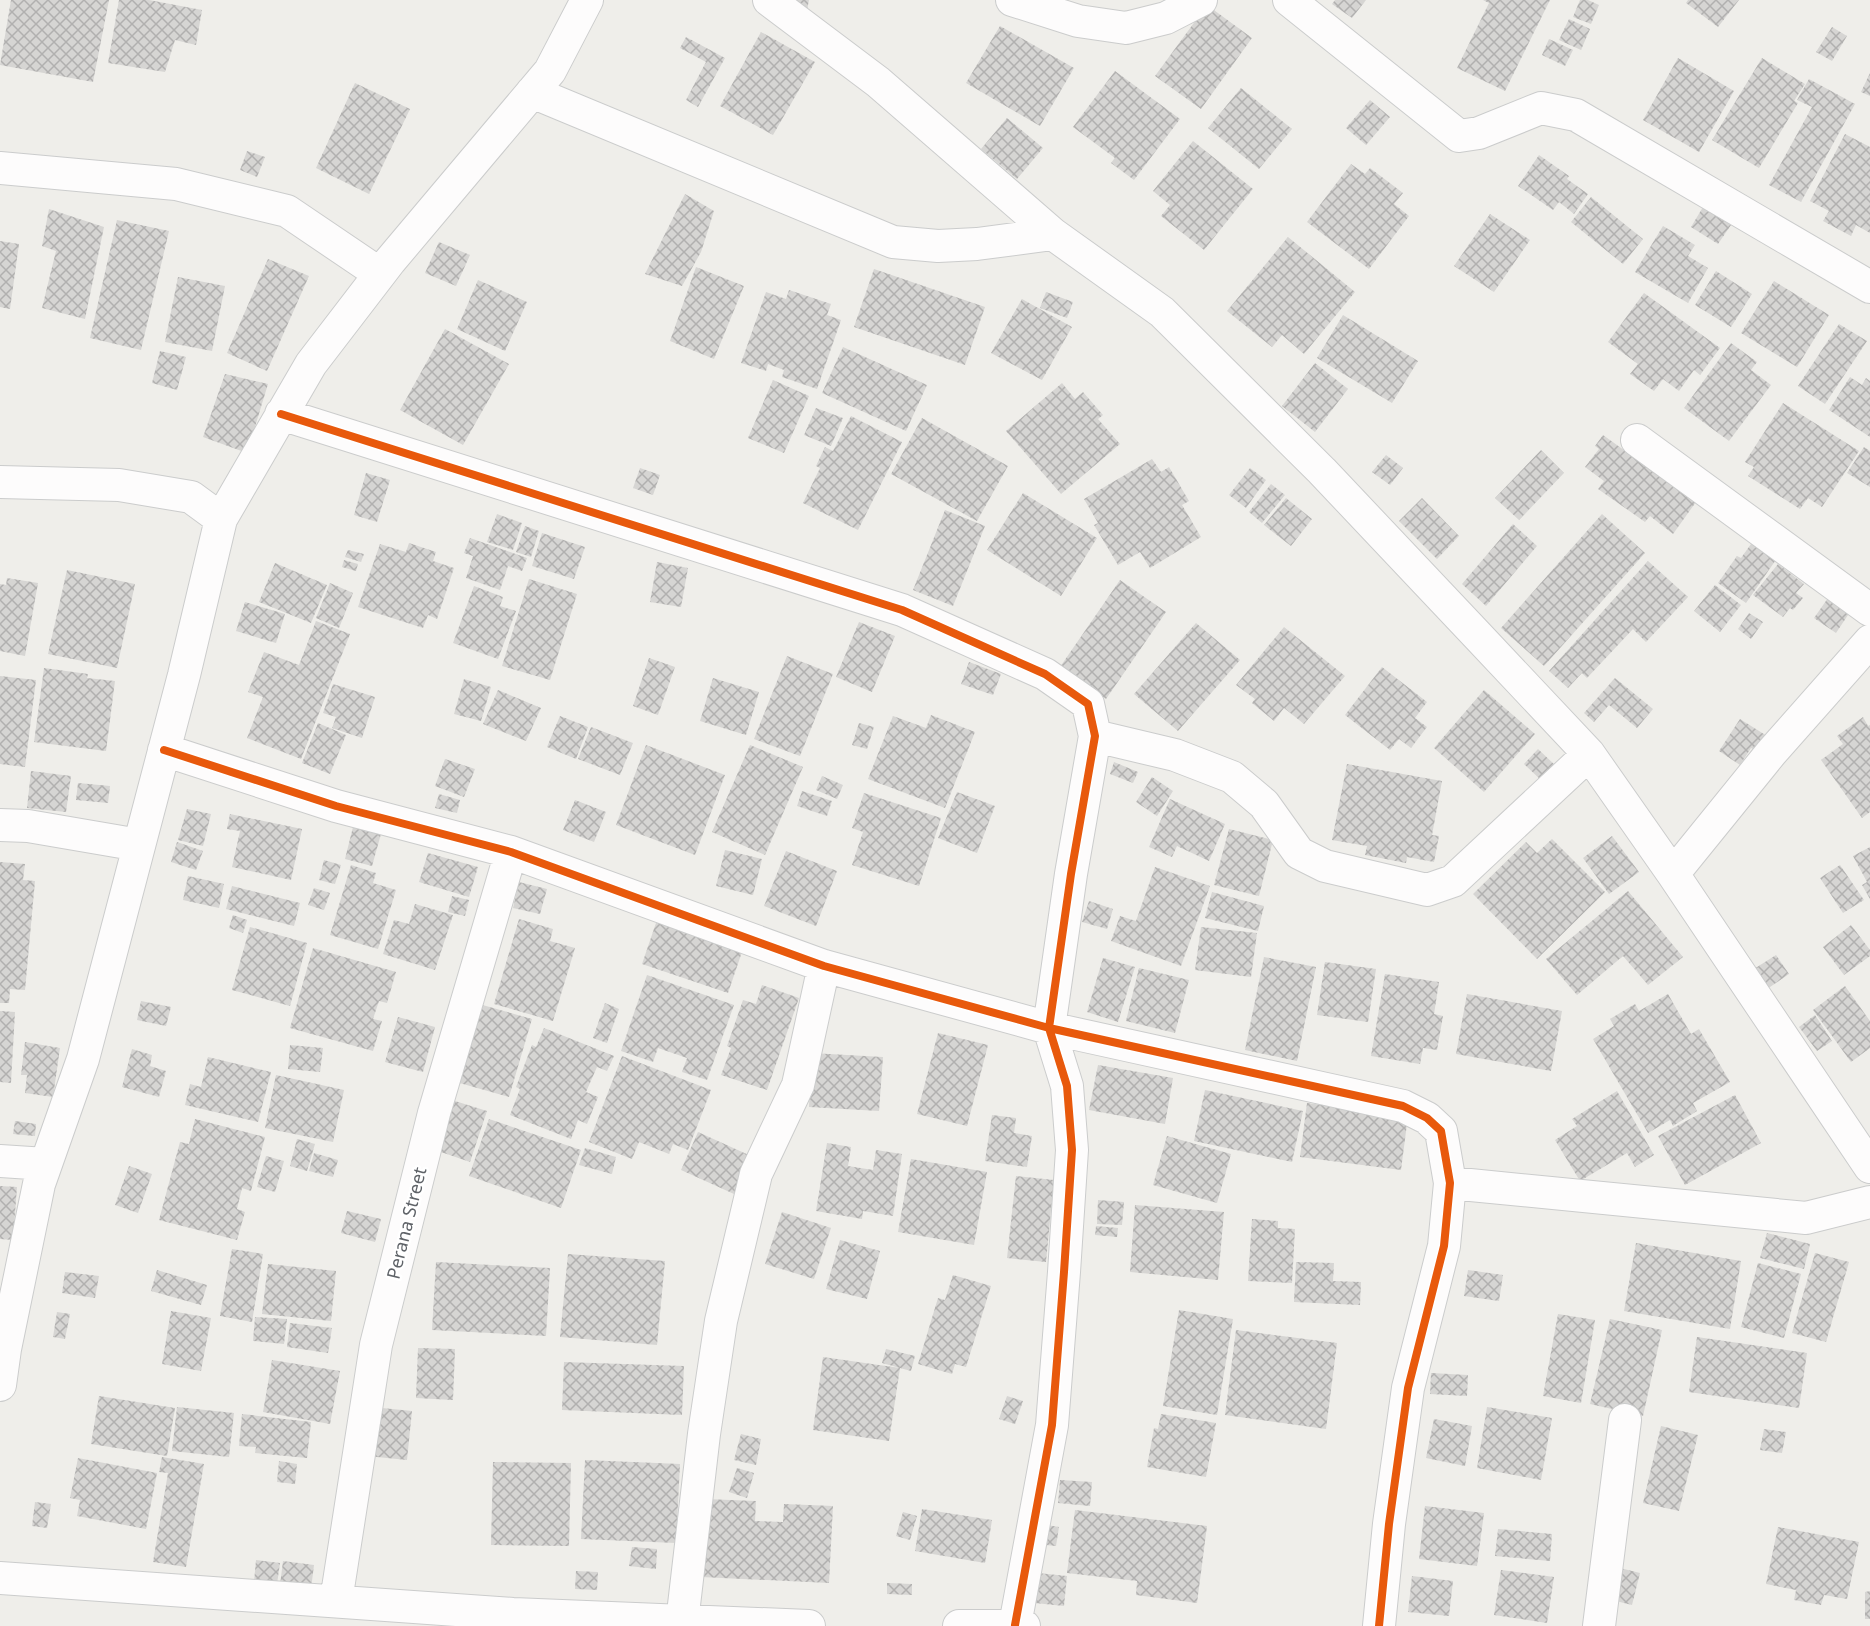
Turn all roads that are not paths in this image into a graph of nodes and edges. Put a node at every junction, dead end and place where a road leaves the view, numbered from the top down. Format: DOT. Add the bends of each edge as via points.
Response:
graph roads {
  1 [pos="587,0"];
  2 [pos="770,0"];
  3 [pos="1012,0"];
  4 [pos="1201,0"];
  5 [pos="1289,0"];
  6 [pos="532,92"];
  7 [pos="0,168"];
  8 [pos="1053,234"];
  9 [pos="380,274"];
  10 [pos="1870,287"];
  11 [pos="281,414"];
  12 [pos="1637,440"];
  13 [pos="0,482"];
  14 [pos="221,519"];
  15 [pos="1870,610"];
  16 [pos="1870,641"];
  17 [pos="1095,736"];
  18 [pos="164,750"];
  19 [pos="1589,754"];
  20 [pos="0,825"];
  21 [pos="139,845"];
  22 [pos="511,852"];
  23 [pos="1673,874"];
  24 [pos="824,966"];
  25 [pos="1049,1028"];
  26 [pos="0,1161"];
  27 [pos="46,1164"];
  28 [pos="1870,1167"];
  29 [pos="1450,1184"];
  30 [pos="1870,1202"];
  31 [pos="0,1385"];
  32 [pos="1625,1420"];
  33 [pos="0,1578"];
  34 [pos="336,1602"];
  35 [pos="682,1622"];
  36 [pos="1015,1625"];
  37 [pos="809,1626"];
  38 [pos="959,1626"];
  39 [pos="1024,1626"];
  40 [pos="1379,1626"];
  41 [pos="1599,1626"];
  1 -- 6 [label="street" via="550,71"];
  2 -- 8 [label="street" via="878,82"];
  3 -- 4 [label="street" via="1078,21 1126,28 1166,18"];
  5 -- 10 [label="street" via="1459,136 1479,133 1541,108 1576,115"];
  6 -- 8 [label="street" via="893,242 938,246"];
  6 -- 9 [label="street"];
  7 -- 9 [label="street" via="176,184 287,211"];
  8 -- 19 [label="street" via="1162,312 1322,471"];
  9 -- 11 [label="street" via="311,364"];
  11 -- 14 [label="street"];
  11 -- 17 [label="street" via="902,610 1045,674 1088,704"];
  12 -- 15 [label="street"];
  13 -- 14 [label="street" via="119,485 191,497"];
  14 -- 18 [label="street"];
  16 -- 23 [label="street" via="1771,753"];
  17 -- 19 [label="street" via="1175,756 1233,777 1263,804 1299,853 1324,866 1426,890 1453,881"];
  17 -- 25 [label="street"];
  18 -- 21 [label="street"];
  18 -- 22 [label="street" via="336,806"];
  19 -- 23 [label="street"];
  20 -- 21 [label="street"];
  21 -- 27 [label="street" via="83,1059"];
  22 -- 24 [label="street"];
  22 -- 34 [label="street, Perana Street" via="434,1113 376,1345"];
  23 -- 28 [label="street"];
  24 -- 25 [label="street"];
  24 -- 35 [label="street" via="798,1085 756,1174 721,1321"];
  25 -- 29 [label="street" via="1403,1106 1427,1118 1441,1131"];
  25 -- 36 [label="street" via="1067,1086 1072,1150 1052,1425"];
  26 -- 27 [label="street"];
  27 -- 31 [label="street"];
  29 -- 30 [label="street" via="1806,1218"];
  29 -- 40 [label="street" via="1444,1246 1408,1388"];
  32 -- 41 [label="street"];
  33 -- 34 [label="street"];
  34 -- 35 [label="street"];
  35 -- 37 [label="street"];
  36 -- 38 [label="street"];
  36 -- 39 [label="street"];
}
